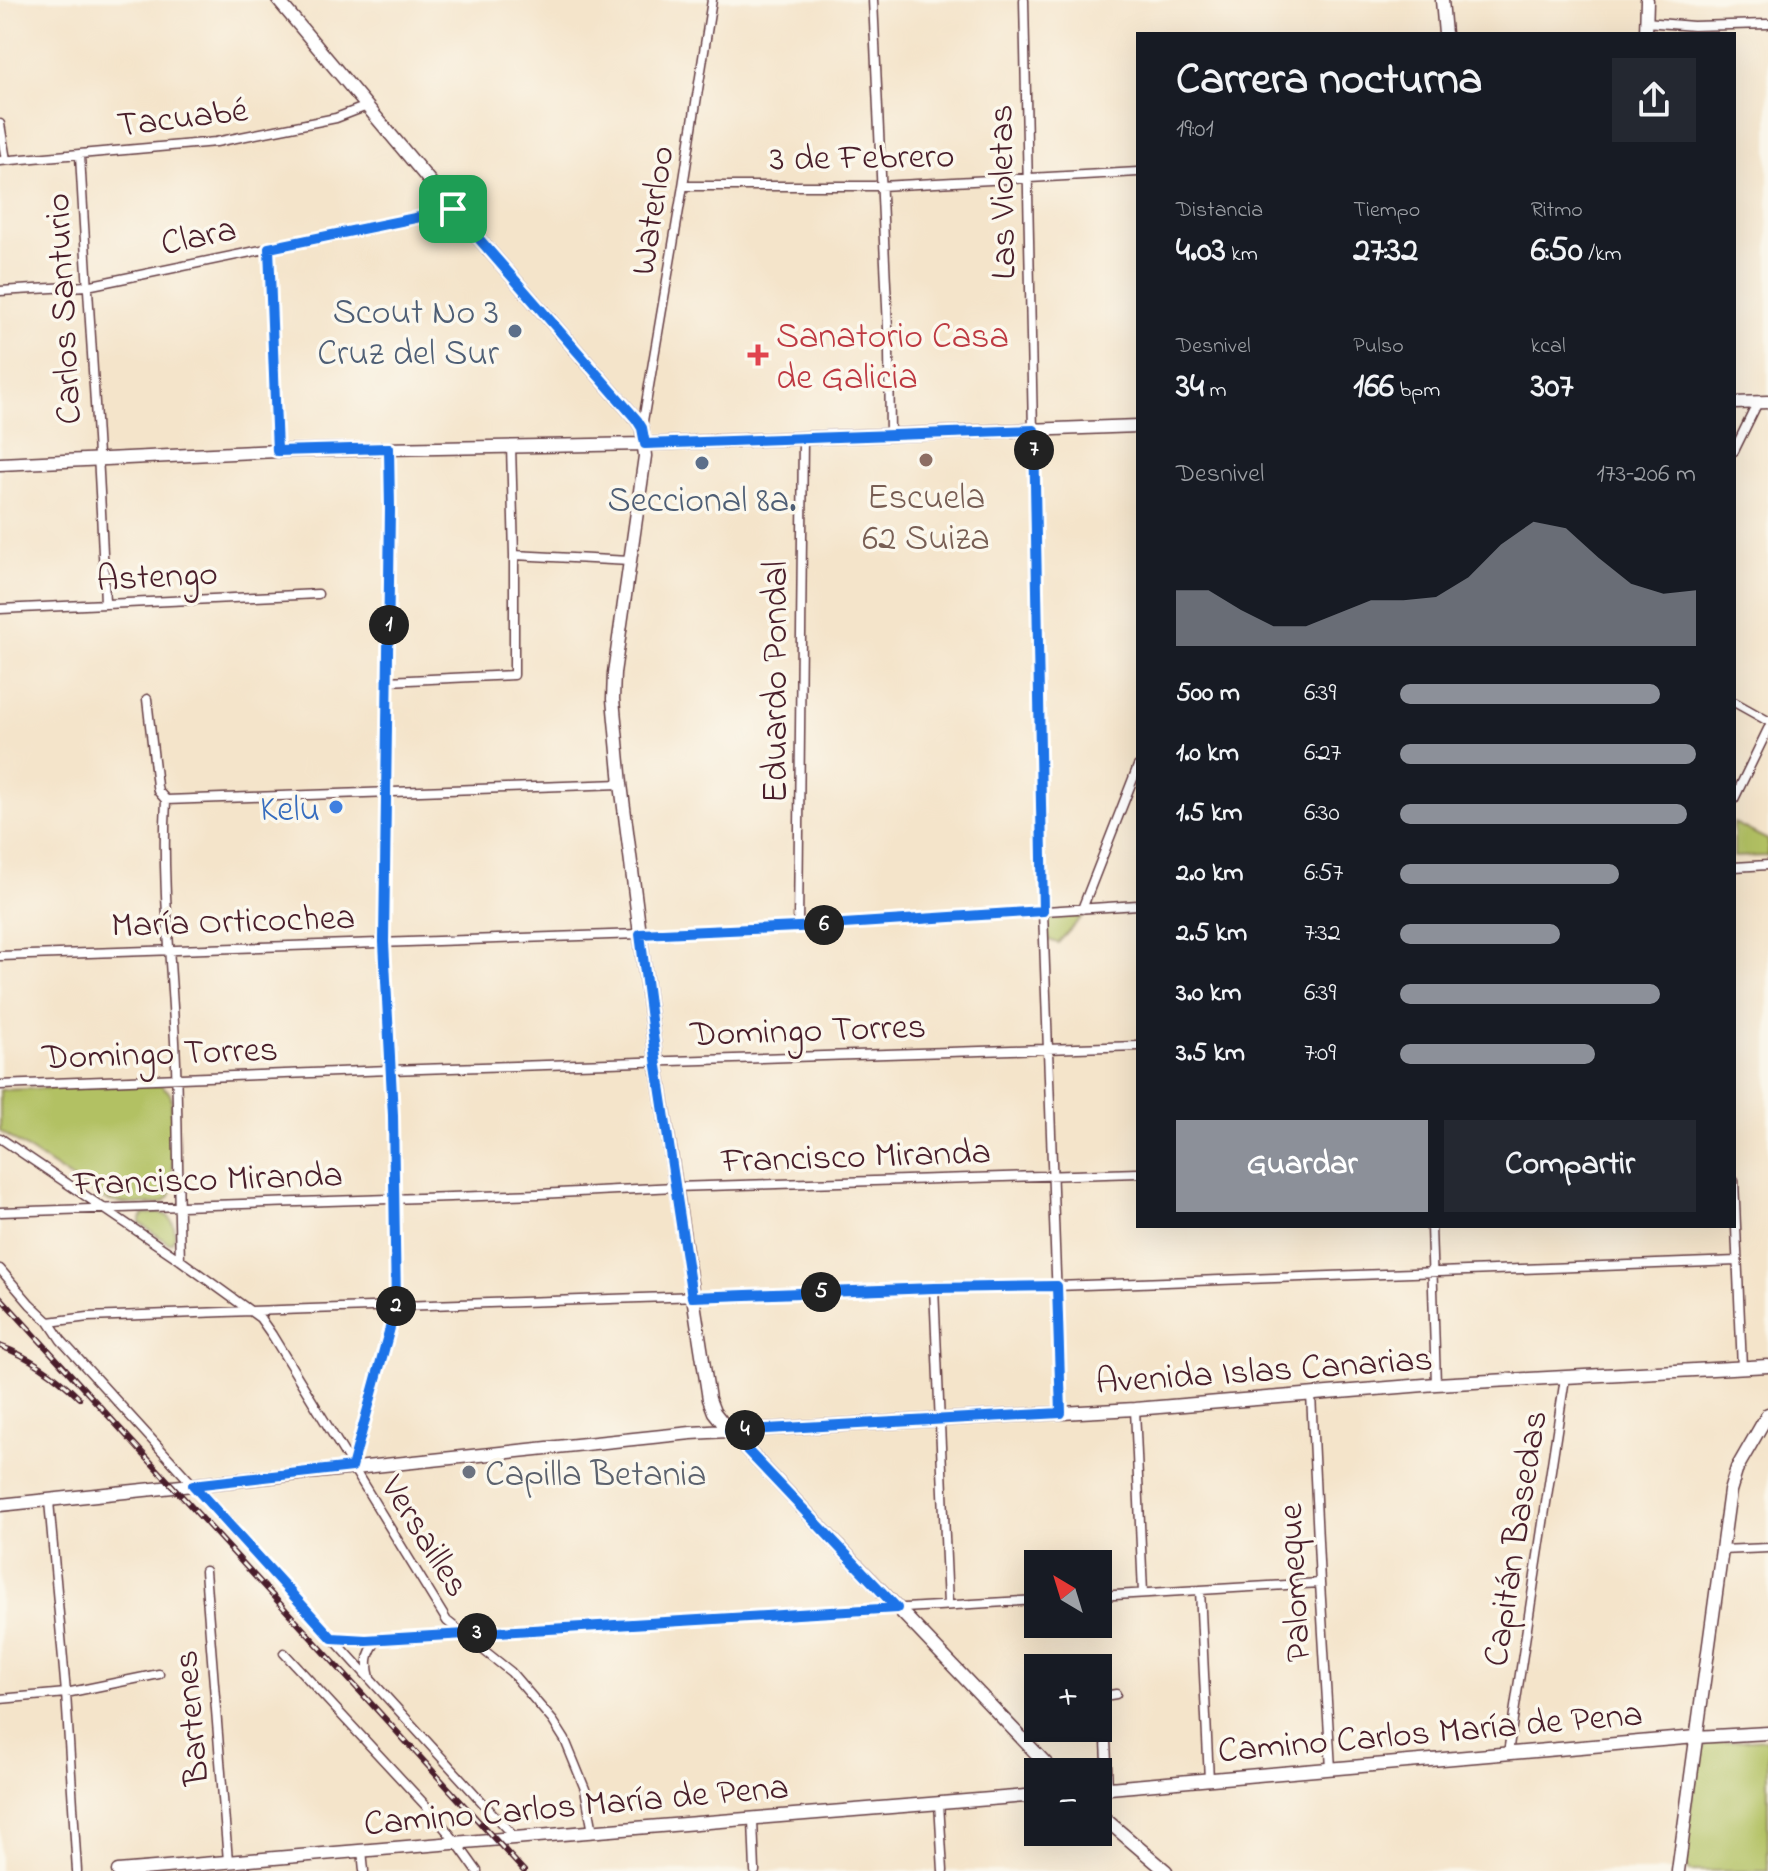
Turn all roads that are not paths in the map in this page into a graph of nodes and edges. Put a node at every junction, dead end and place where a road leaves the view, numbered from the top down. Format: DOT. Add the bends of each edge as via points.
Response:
graph roads {
  1 [pos="278,0"];
  2 [pos="712,0"];
  3 [pos="873,0"];
  4 [pos="1024,0"];
  5 [pos="1442,0"];
  6 [pos="1647,0"];
  7 [pos="1768,24"];
  8 [pos="1646,28"];
  9 [pos="1445,32"];
  10 [pos="367,106"];
  11 [pos="0,124"];
  12 [pos="80,155"];
  13 [pos="3,161"];
  14 [pos="1136,172"];
  15 [pos="1027,178"];
  16 [pos="683,186"];
  17 [pos="881,186"];
  18 [pos="453,209"];
  19 [pos="269,248"];
  20 [pos="87,286"];
  21 [pos="0,291"];
  22 [pos="1763,402"];
  23 [pos="1736,403"];
  24 [pos="1136,426"];
  25 [pos="642,428"];
  26 [pos="1034,430"];
  27 [pos="890,435"];
  28 [pos="803,438"];
  29 [pos="645,444"];
  30 [pos="511,446"];
  31 [pos="389,448"];
  32 [pos="1736,448"];
  33 [pos="277,451"];
  34 [pos="97,459"];
  35 [pos="0,464"];
  36 [pos="514,555"];
  37 [pos="630,561"];
  38 [pos="318,594"];
  39 [pos="105,604"];
  40 [pos="0,609"];
  41 [pos="388,681"];
  42 [pos="147,699"];
  43 [pos="1736,703"];
  44 [pos="1768,721"];
  45 [pos="1768,729"];
  46 [pos="1136,771"];
  47 [pos="621,784"];
  48 [pos="387,793"];
  49 [pos="1736,795"];
  50 [pos="166,800"];
  51 [pos="1768,865"];
  52 [pos="1736,867"];
  53 [pos="1136,905"];
  54 [pos="1082,909"];
  55 [pos="1043,911"];
  56 [pos="798,927"];
  57 [pos="640,934"];
  58 [pos="384,942"];
  59 [pos="169,949"];
  60 [pos="0,956"];
  61 [pos="1136,1046"];
  62 [pos="1049,1048"];
  63 [pos="657,1061"];
  64 [pos="390,1070"];
  65 [pos="176,1078"];
  66 [pos="0,1085"];
  67 [pos="0,1138"];
  68 [pos="1136,1173"];
  69 [pos="1053,1177"];
  70 [pos="675,1187"];
  71 [pos="393,1199"];
  72 [pos="179,1207"];
  73 [pos="105,1208"];
  74 [pos="0,1212"];
  75 [pos="1431,1228"];
  76 [pos="1736,1228"];
  77 [pos="180,1260"];
  78 [pos="1737,1261"];
  79 [pos="0,1269"];
  80 [pos="1432,1272"];
  81 [pos="1057,1286"];
  82 [pos="934,1288"];
  83 [pos="692,1297"];
  84 [pos="396,1306"];
  85 [pos="251,1311"];
  86 [pos="49,1322"];
  87 [pos="1768,1366"];
  88 [pos="1742,1368"];
  89 [pos="1565,1378"];
  90 [pos="1436,1384"];
  91 [pos="1311,1394"];
  92 [pos="1135,1409"];
  93 [pos="1061,1413"];
  94 [pos="1768,1414"];
  95 [pos="940,1419"];
  96 [pos="729,1431"];
  97 [pos="352,1467"];
  98 [pos="193,1485"];
  99 [pos="49,1501"];
  100 [pos="0,1505"];
  101 [pos="1768,1548"];
  102 [pos="1721,1550"];
  103 [pos="205,1571"];
  104 [pos="1320,1583"];
  105 [pos="1200,1590"];
  106 [pos="1143,1593"];
  107 [pos="1112,1595"];
  108 [pos="1024,1601"];
  109 [pos="948,1605"];
  110 [pos="897,1608"];
  111 [pos="463,1634"];
  112 [pos="332,1638"];
  113 [pos="377,1640"];
  114 [pos="284,1653"];
  115 [pos="159,1674"];
  116 [pos="370,1679"];
  117 [pos="66,1693"];
  118 [pos="1116,1694"];
  119 [pos="0,1699"];
  120 [pos="1768,1733"];
  121 [pos="1696,1737"];
  122 [pos="1508,1753"];
  123 [pos="1041,1758"];
  124 [pos="1105,1758"];
  125 [pos="1331,1769"];
  126 [pos="1209,1780"];
  127 [pos="1112,1788"];
  128 [pos="1024,1796"];
  129 [pos="939,1803"];
  130 [pos="753,1820"];
  131 [pos="1112,1825"];
  132 [pos="593,1832"];
  133 [pos="514,1837"];
  134 [pos="457,1843"];
  135 [pos="362,1850"];
  136 [pos="228,1861"];
  137 [pos="77,1871"];
  138 [pos="118,1871"];
  139 [pos="364,1871"];
  140 [pos="477,1871"];
  141 [pos="755,1871"];
  142 [pos="943,1871"];
  143 [pos="1166,1871"];
  144 [pos="1678,1871"];
  1 -- 10 [label="street"];
  2 -- 16 [label="street, Waterloo"];
  3 -- 17 [label="street"];
  4 -- 15 [label="street, Las Violetas"];
  5 -- 9 [label="street"];
  6 -- 8 [label="street"];
  7 -- 8 [label="street"];
  10 -- 12 [label="street, Tacuabé" via="323,121 216,142"];
  10 -- 18 [label="street"];
  11 -- 13 [label="street, Carlos Santurio"];
  12 -- 13 [label="street, Tacuabé"];
  12 -- 20 [label="street, Carlos Santurio"];
  14 -- 15 [label="street, 3 de Febrero"];
  15 -- 17 [label="street, 3 de Febrero"];
  15 -- 26 [label="street, Las Violetas"];
  16 -- 17 [label="street, 3 de Febrero"];
  16 -- 25 [label="street, Waterloo"];
  17 -- 27 [label="street"];
  18 -- 19 [label="street, Clara"];
  18 -- 25 [label="street"];
  19 -- 20 [label="street, Clara"];
  19 -- 33 [label="street"];
  20 -- 21 [label="street, Clara"];
  20 -- 34 [label="street, Carlos Santurio"];
  22 -- 23 [label="street"];
  22 -- 32 [label="street"];
  24 -- 26 [label="street"];
  25 -- 29 [label="street"];
  26 -- 27 [label="street"];
  26 -- 55 [label="street, Las Violetas"];
  27 -- 28 [label="street"];
  28 -- 29 [label="street"];
  28 -- 56 [label="street, Eduardo Pondal"];
  29 -- 30 [label="street"];
  29 -- 37 [label="street"];
  30 -- 31 [label="street"];
  30 -- 36 [label="street"];
  31 -- 33 [label="street"];
  31 -- 41 [label="street"];
  33 -- 34 [label="street"];
  34 -- 35 [label="street"];
  34 -- 39 [label="street, Carlos Santurio"];
  36 -- 37 [label="street"];
  36 -- 41 [label="street" via="514,675"];
  37 -- 47 [label="street" via="614,673"];
  38 -- 39 [label="street, Astengo"];
  39 -- 40 [label="street, Astengo"];
  41 -- 48 [label="street"];
  42 -- 50 [label="street" via="157,786"];
  43 -- 44 [label="street"];
  45 -- 49 [label="street"];
  46 -- 54 [label="street"];
  47 -- 48 [label="street"];
  47 -- 57 [label="street"];
  48 -- 50 [label="street"];
  48 -- 58 [label="street"];
  50 -- 59 [label="street"];
  51 -- 52 [label="street"];
  53 -- 54 [label="street, María Orticochea"];
  54 -- 55 [label="street, María Orticochea"];
  55 -- 56 [label="street, María Orticochea"];
  55 -- 62 [label="street, Las Violetas"];
  56 -- 57 [label="street, María Orticochea"];
  57 -- 58 [label="street, María Orticochea"];
  57 -- 63 [label="street"];
  58 -- 59 [label="street, María Orticochea"];
  58 -- 64 [label="street"];
  59 -- 60 [label="street, María Orticochea"];
  59 -- 65 [label="street"];
  61 -- 62 [label="street, Domingo Torres"];
  62 -- 63 [label="street, Domingo Torres"];
  62 -- 69 [label="street, Las Violetas"];
  63 -- 64 [label="street, Domingo Torres"];
  63 -- 70 [label="street"];
  64 -- 65 [label="street, Domingo Torres"];
  64 -- 71 [label="street"];
  65 -- 66 [label="street, Domingo Torres"];
  65 -- 72 [label="street"];
  67 -- 73 [label="street, Versailles"];
  68 -- 69 [label="street, Francisco Miranda"];
  69 -- 70 [label="street, Francisco Miranda"];
  69 -- 81 [label="street, Las Violetas"];
  70 -- 71 [label="street, Francisco Miranda"];
  70 -- 83 [label="street"];
  71 -- 72 [label="street, Francisco Miranda"];
  71 -- 84 [label="street"];
  72 -- 73 [label="street, Francisco Miranda"];
  72 -- 77 [label="street"];
  73 -- 74 [label="street, Francisco Miranda"];
  73 -- 77 [label="street, Versailles"];
  75 -- 80 [label="street"];
  76 -- 78 [label="street"];
  77 -- 85 [label="street, Versailles"];
  78 -- 80 [label="street"];
  78 -- 88 [label="street"];
  79 -- 86 [label="street"];
  80 -- 81 [label="street"];
  80 -- 90 [label="street"];
  81 -- 82 [label="street"];
  81 -- 93 [label="street, Las Violetas"];
  82 -- 83 [label="street"];
  82 -- 95 [label="street"];
  83 -- 84 [label="street"];
  83 -- 96 [label="street" via="709,1399"];
  84 -- 85 [label="street"];
  84 -- 97 [label="street"];
  85 -- 86 [label="street"];
  85 -- 97 [label="street, Versailles" via="272,1335"];
  86 -- 98 [label="street"];
  87 -- 88 [label="street, Avenida Islas Canarias"];
  88 -- 89 [label="street, Avenida Islas Canarias"];
  89 -- 90 [label="street, Avenida Islas Canarias"];
  89 -- 122 [label="street, Capitán Basedas"];
  90 -- 91 [label="street, Avenida Islas Canarias"];
  91 -- 92 [label="street, Avenida Islas Canarias"];
  91 -- 104 [label="street, Palomeque"];
  92 -- 93 [label="street, Avenida Islas Canarias"];
  92 -- 106 [label="street"];
  93 -- 95 [label="street, Avenida Islas Canarias"];
  94 -- 102 [label="street" via="1732,1480"];
  95 -- 96 [label="street, Avenida Islas Canarias"];
  95 -- 109 [label="street"];
  96 -- 97 [label="street, Avenida Islas Canarias"];
  96 -- 110 [label="street"];
  97 -- 98 [label="street, Avenida Islas Canarias"];
  97 -- 111 [label="street, Versailles" via="447,1621"];
  98 -- 99 [label="street, Avenida Islas Canarias"];
  98 -- 112 [label="street"];
  99 -- 100 [label="street, Avenida Islas Canarias"];
  99 -- 117 [label="street"];
  101 -- 102 [label="street"];
  102 -- 121 [label="street"];
  103 -- 136 [label="street, Bartenes"];
  104 -- 105 [label="street"];
  104 -- 125 [label="street, Palomeque"];
  105 -- 106 [label="street"];
  105 -- 126 [label="street"];
  106 -- 107 [label="street"];
  108 -- 109 [label="street"];
  109 -- 110 [label="street"];
  110 -- 111 [label="street"];
  110 -- 123 [label="street"];
  111 -- 113 [label="street"];
  111 -- 132 [label="street, Versailles" via="511,1672 553,1721 585,1789"];
  112 -- 113 [label="street"];
  112 -- 116 [label="street"];
  113 -- 116 [label="street" via="368,1652"];
  114 -- 134 [label="street"];
  115 -- 117 [label="street"];
  116 -- 133 [label="street"];
  117 -- 119 [label="street"];
  117 -- 137 [label="street"];
  118 -- 124 [label="street" via="1102,1700"];
  120 -- 121 [label="street, Camino Carlos María de Pena"];
  121 -- 122 [label="street, Camino Carlos María de Pena"];
  121 -- 144 [label="street"];
  122 -- 125 [label="street, Camino Carlos María de Pena"];
  125 -- 126 [label="street, Camino Carlos María de Pena"];
  126 -- 127 [label="street, Camino Carlos María de Pena"];
  128 -- 129 [label="street, Camino Carlos María de Pena"];
  129 -- 130 [label="street, Camino Carlos María de Pena"];
  129 -- 142 [label="street"];
  130 -- 132 [label="street, Camino Carlos María de Pena"];
  130 -- 141 [label="street"];
  131 -- 143 [label="street"];
  132 -- 133 [label="street, Camino Carlos María de Pena"];
  133 -- 134 [label="street, Camino Carlos María de Pena"];
  134 -- 135 [label="street, Camino Carlos María de Pena"];
  134 -- 140 [label="street"];
  135 -- 136 [label="street, Camino Carlos María de Pena"];
  135 -- 139 [label="street"];
  136 -- 138 [label="street, Camino Carlos María de Pena"];
}
